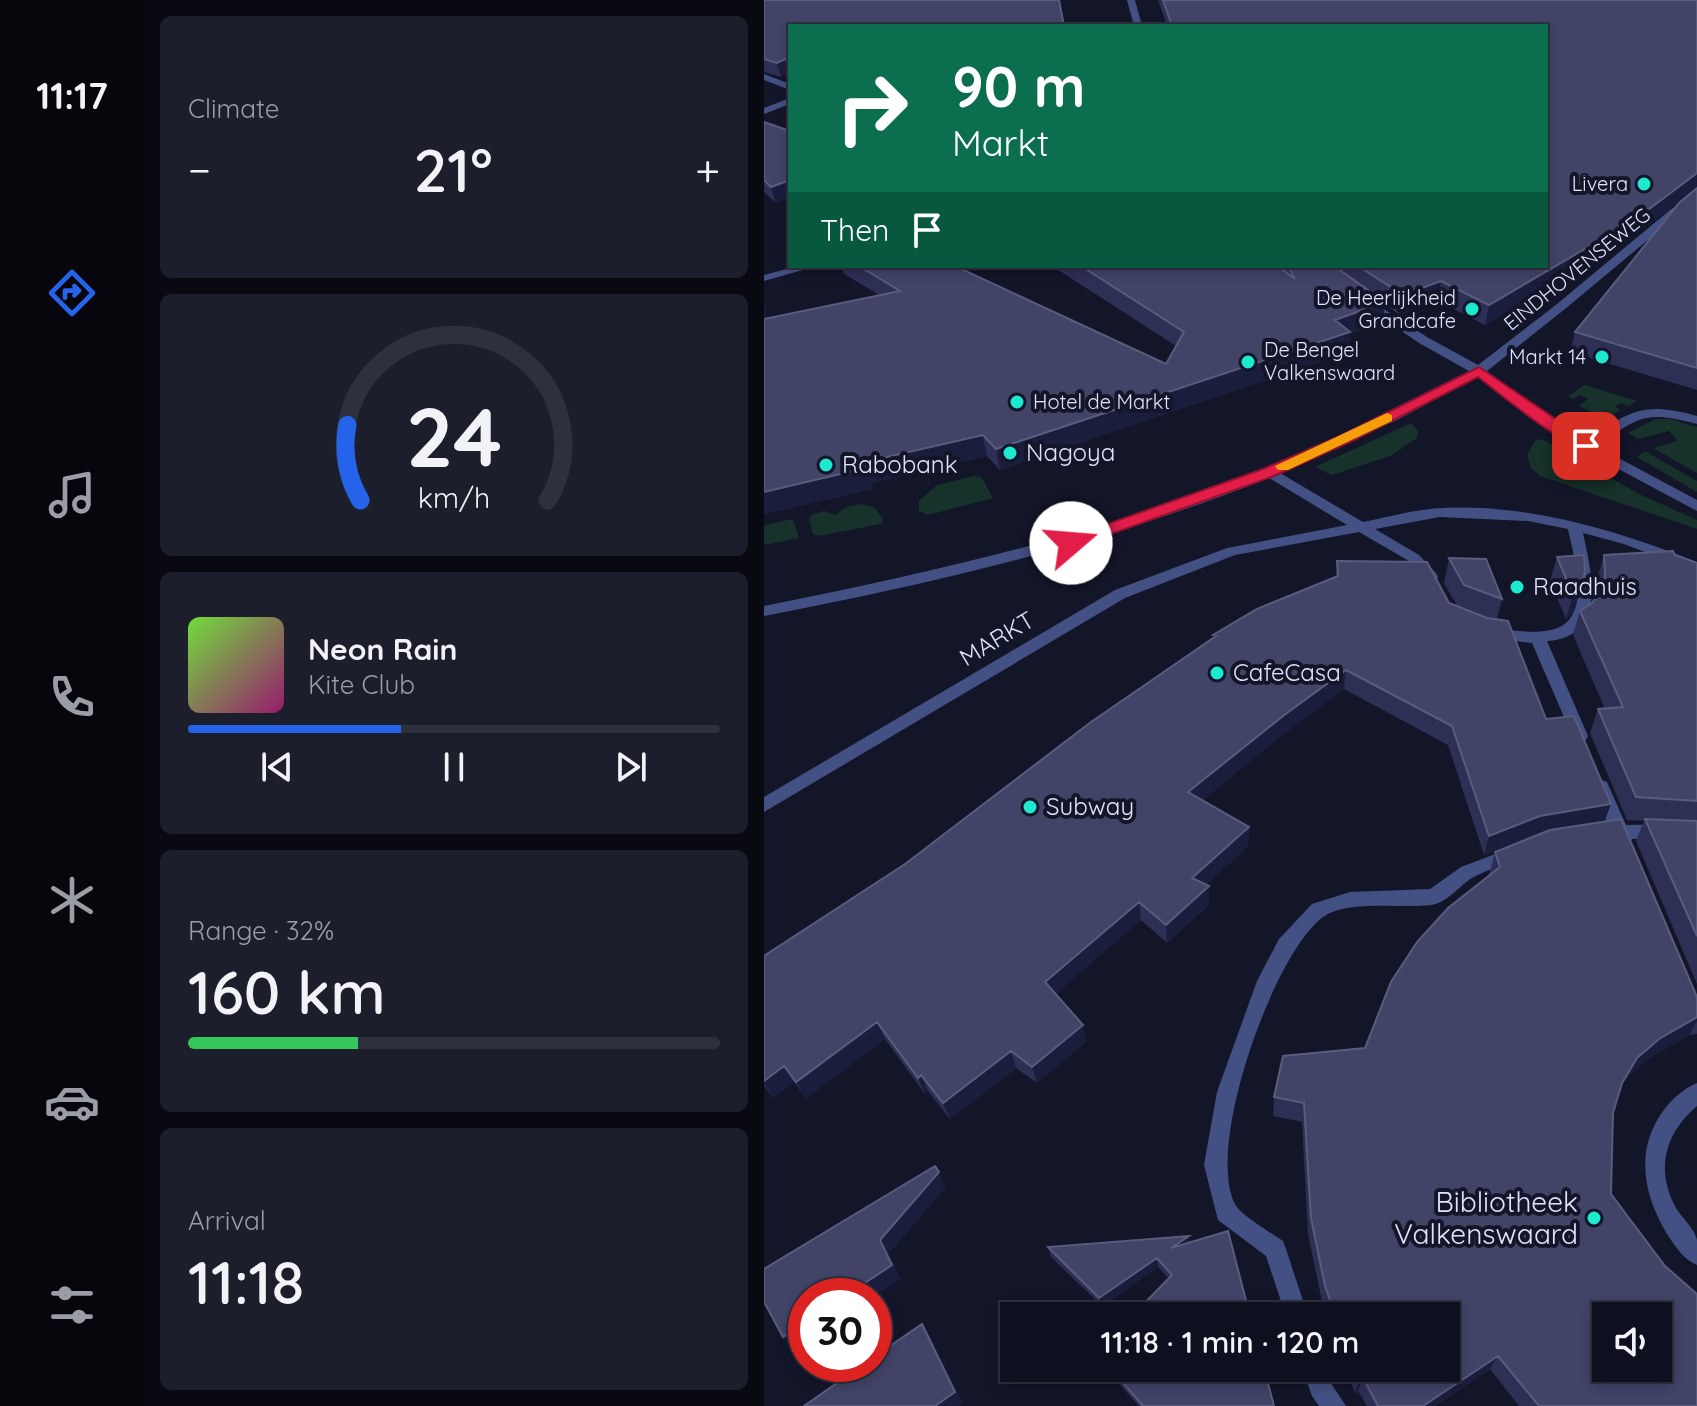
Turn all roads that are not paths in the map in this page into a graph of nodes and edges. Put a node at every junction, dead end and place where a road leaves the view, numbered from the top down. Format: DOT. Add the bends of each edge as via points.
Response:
graph roads {
  1 [pos="1131,0"];
  2 [pos="1137,24"];
  3 [pos="764,77"];
  4 [pos="788,86"];
  5 [pos="788,102"];
  6 [pos="764,111"];
  7 [pos="1697,194"];
  8 [pos="803,268"];
  9 [pos="764,278"];
  10 [pos="1359,298"];
  11 [pos="1479,371"];
  12 [pos="1697,420"];
  13 [pos="1586,446"];
  14 [pos="1269,472"];
  15 [pos="1697,506"];
  16 [pos="1362,526"];
  17 [pos="1574,526"];
  18 [pos="1697,567"];
  19 [pos="1437,589"];
  20 [pos="764,611"];
  21 [pos="1482,630"];
  22 [pos="1538,638"];
  23 [pos="764,805"];
  24 [pos="1619,830"];
  25 [pos="1697,834"];
  26 [pos="1588,836"];
  27 [pos="1526,849"];
  28 [pos="1631,859"];
  29 [pos="1697,1093"];
  30 [pos="1697,1254"];
  31 [pos="1292,1302"];
  32 [pos="1318,1382"];
  33 [pos="1334,1406"];
  1 -- 2 [label="street"];
  3 -- 4 [label="street"];
  5 -- 6 [label="street"];
  7 -- 11 [label="street, EINDHOVENSEWEG" via="1572,301"];
  8 -- 9 [label="street"];
  10 -- 11 [label="street"];
  11 -- 13 [label="street"];
  11 -- 14 [label="street"];
  12 -- 13 [label="street" via="1648,410"];
  13 -- 15 [label="street"];
  14 -- 16 [label="street"];
  14 -- 20 [label="street" via="1071,543"];
  16 -- 17 [label="street, MARKT" via="1440,512 1528,516"];
  16 -- 19 [label="street" via="1414,558"];
  16 -- 23 [label="street, MARKT" via="1232,551 1120,594"];
  17 -- 18 [label="street, MARKT"];
  17 -- 22 [label="street" via="1587,604 1577,624"];
  21 -- 22 [label="street"];
  22 -- 24 [label="street"];
  24 -- 25 [label="street"];
  24 -- 26 [label="street"];
  24 -- 28 [label="street"];
  27 -- 31 [label="street" via="1467,872 1433,897 1350,900 1318,910 1286,945 1264,987 1227,1092 1215,1165 1226,1212 1275,1249"];
  29 -- 30 [label="street" via="1672,1111 1657,1136 1654,1169 1662,1204"];
  32 -- 33 [label="street"];
}
